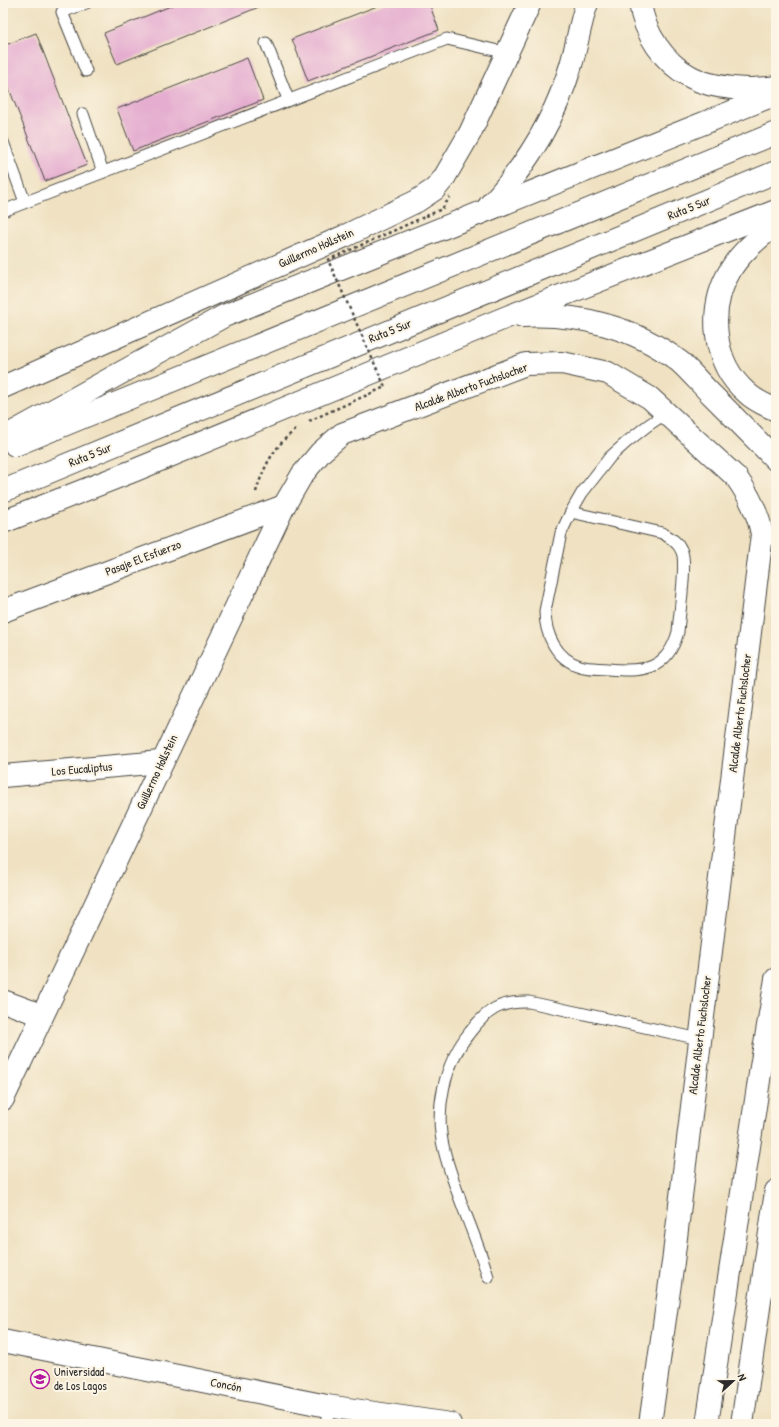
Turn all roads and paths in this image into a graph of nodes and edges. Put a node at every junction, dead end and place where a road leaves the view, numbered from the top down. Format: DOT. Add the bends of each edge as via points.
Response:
graph roads {
  1 [pos="86,3"];
  2 [pos="530,3"];
  3 [pos="586,3"];
  4 [pos="640,3"];
  5 [pos="266,43"];
  6 [pos="507,53"];
  7 [pos="86,71"];
  8 [pos="776,87"];
  9 [pos="776,94"];
  10 [pos="288,99"];
  11 [pos="82,114"];
  12 [pos="776,133"];
  13 [pos="3,142"];
  14 [pos="103,172"];
  15 [pos="776,172"];
  16 [pos="450,197"];
  17 [pos="26,202"];
  18 [pos="3,210"];
  19 [pos="486,211"];
  20 [pos="776,212"];
  21 [pos="776,224"];
  22 [pos="507,317"];
  23 [pos="3,387"];
  24 [pos="776,410"];
  25 [pos="666,413"];
  26 [pos="304,424"];
  27 [pos="298,428"];
  28 [pos="3,438"];
  29 [pos="3,450"];
  30 [pos="321,452"];
  31 [pos="776,460"];
  32 [pos="3,490"];
  33 [pos="284,506"];
  34 [pos="571,512"];
  35 [pos="254,517"];
  36 [pos="3,522"];
  37 [pos="3,611"];
  38 [pos="161,762"];
  39 [pos="3,776"];
  40 [pos="776,979"];
  41 [pos="3,1001"];
  42 [pos="42,1016"];
  43 [pos="700,1039"];
  44 [pos="3,1099"];
  45 [pos="776,1192"];
  46 [pos="488,1277"];
  47 [pos="769,1292"];
  48 [pos="3,1341"];
  49 [pos="327,1415"];
  50 [pos="450,1424"];
  51 [pos="650,1424"];
  52 [pos="707,1424"];
  53 [pos="742,1424"];
  1 -- 7 [label="lane" via="62,12"];
  2 -- 6 [label="main road, Guillermo Hollstein"];
  3 -- 19 [label="main road" via="571,64 554,112 526,162"];
  4 -- 8 [label="main road" via="646,26 654,42 679,70 692,78 728,88"];
  5 -- 10 [label="lane"];
  6 -- 10 [label="lane" via="447,39"];
  6 -- 23 [label="main road, Guillermo Hollstein" via="470,132 444,178 435,189 417,201 344,236"];
  9 -- 19 [label="main road"];
  10 -- 14 [label="lane"];
  11 -- 14 [label="lane"];
  12 -- 29 [label="main road"];
  13 -- 17 [label="lane"];
  14 -- 17 [label="lane"];
  15 -- 32 [label="main road, Ruta 5 Sur"];
  16 -- 26 [label="path, bridge" via="442,209 328,260 384,387"];
  17 -- 18 [label="lane"];
  19 -- 28 [label="main road" via="224,316"];
  20 -- 22 [label="main road"];
  21 -- 24 [label="main road" via="740,257 731,269 718,298 716,332 730,374 748,394"];
  22 -- 31 [label="main road" via="560,316 586,320 636,336 659,348 680,363"];
  22 -- 36 [label="main road"];
  25 -- 30 [label="main road, Alcalde Alberto Fuchslocher" via="650,398 608,373 562,363 526,364 342,434"];
  25 -- 34 [label="lane" via="628,440 610,457 582,493"];
  25 -- 43 [label="main road, Alcalde Alberto Fuchslocher" via="736,477 753,503 762,534"];
  27 -- 35 [label="path" via="274,451 259,482 253,502"];
  30 -- 33 [label="main road, Guillermo Hollstein" via="302,475"];
  33 -- 35 [label="main road, Pasaje El Esfuerzo"];
  33 -- 38 [label="main road, Guillermo Hollstein"];
  34 -- 34 [label="lane" via="561,533 545,611 551,641 568,661 580,667 630,671 656,665 671,651 678,632 684,559 680,546 662,533"];
  35 -- 37 [label="main road, Pasaje El Esfuerzo"];
  38 -- 39 [label="main road, Los Eucaliptus"];
  38 -- 42 [label="main road, Guillermo Hollstein"];
  40 -- 52 [label="main road"];
  41 -- 42 [label="main road"];
  42 -- 44 [label="main road, Guillermo Hollstein"];
  43 -- 46 [label="lane" via="529,1002 504,1004 485,1014 455,1054 443,1092 440,1112 444,1149 449,1167"];
  43 -- 51 [label="main road, Alcalde Alberto Fuchslocher"];
  45 -- 47 [label="main road"];
  47 -- 53 [label="main road"];
  48 -- 49 [label="main road, Concón"];
  49 -- 50 [label="main road, Concón"];
}
